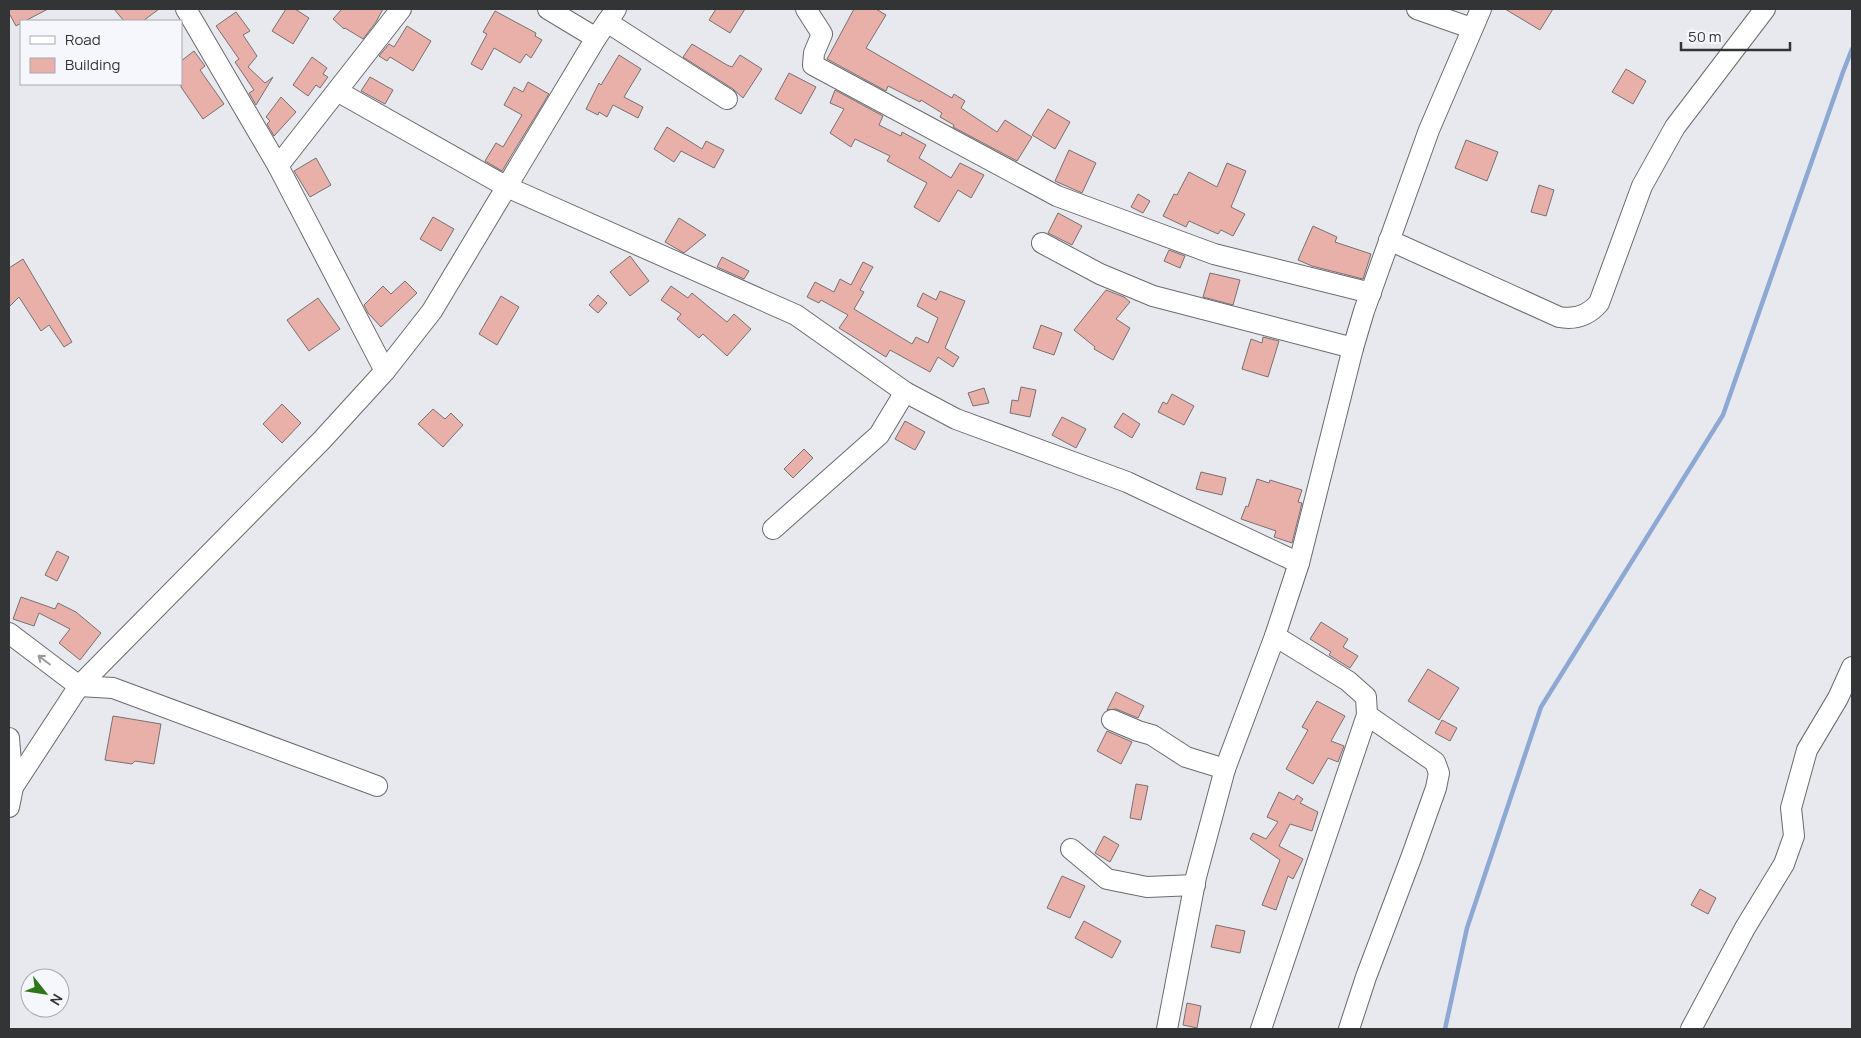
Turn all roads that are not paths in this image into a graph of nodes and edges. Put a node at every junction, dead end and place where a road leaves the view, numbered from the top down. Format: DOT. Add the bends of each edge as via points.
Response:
graph roads {
  1 [pos="186,9"];
  2 [pos="401,9"];
  3 [pos="548,9"];
  4 [pos="806,9"];
  5 [pos="1417,9"];
  6 [pos="1481,9"];
  7 [pos="1766,9"];
  8 [pos="606,23"];
  9 [pos="1471,28"];
  10 [pos="337,91"];
  11 [pos="727,99"];
  12 [pos="278,166"];
  13 [pos="507,187"];
  14 [pos="1389,240"];
  15 [pos="1042,243"];
  16 [pos="1370,293"];
  17 [pos="1353,348"];
  18 [pos="385,371"];
  19 [pos="905,392"];
  20 [pos="773,529"];
  21 [pos="1299,562"];
  22 [pos="9,633"];
  23 [pos="1275,636"];
  24 [pos="1852,667"];
  25 [pos="79,686"];
  26 [pos="1367,715"];
  27 [pos="1112,720"];
  28 [pos="9,738"];
  29 [pos="1225,769"];
  30 [pos="377,786"];
  31 [pos="13,787"];
  32 [pos="9,807"];
  33 [pos="1071,849"];
  34 [pos="1195,885"];
  35 [pos="1167,1029"];
  36 [pos="1261,1029"];
  37 [pos="1349,1029"];
  38 [pos="1691,1029"];
  1 -- 12 [label="street"];
  2 -- 10 [label="street"];
  3 -- 8 [label="street"];
  4 -- 16 [label="street" via="822,34 813,65 1057,196 1214,254"];
  5 -- 9 [label="street"];
  6 -- 9 [label="street"];
  7 -- 14 [label="street" via="1675,127 1642,186 1599,303 1589,312 1575,318 1559,317"];
  8 -- 11 [label="street"];
  8 -- 13 [label="street"];
  9 -- 14 [label="street"];
  10 -- 12 [label="street"];
  10 -- 13 [label="street"];
  12 -- 18 [label="street"];
  13 -- 18 [label="street" via="432,312"];
  13 -- 19 [label="street" via="796,315"];
  14 -- 16 [label="street"];
  15 -- 17 [label="street" via="1100,274 1153,296"];
  16 -- 17 [label="street"];
  17 -- 21 [label="street"];
  18 -- 25 [label="street" via="322,440"];
  19 -- 20 [label="street" via="879,435"];
  19 -- 21 [label="street" via="956,419 1127,482"];
  21 -- 23 [label="street"];
  25 -- 22 [label="street, one-way"];
  23 -- 26 [label="street" via="1348,681 1366,697"];
  23 -- 29 [label="street"];
  24 -- 38 [label="street" via="1807,750 1791,808 1794,836 1784,864 1745,928"];
  25 -- 30 [label="street" via="113,688"];
  25 -- 31 [label="street"];
  26 -- 36 [label="street"];
  26 -- 37 [label="street" via="1435,762 1439,773"];
  27 -- 29 [label="street" via="1152,735 1186,757"];
  28 -- 31 [label="street"];
  29 -- 34 [label="street"];
  31 -- 32 [label="street"];
  33 -- 34 [label="street" via="1107,879 1147,887"];
  34 -- 35 [label="street"];
}
